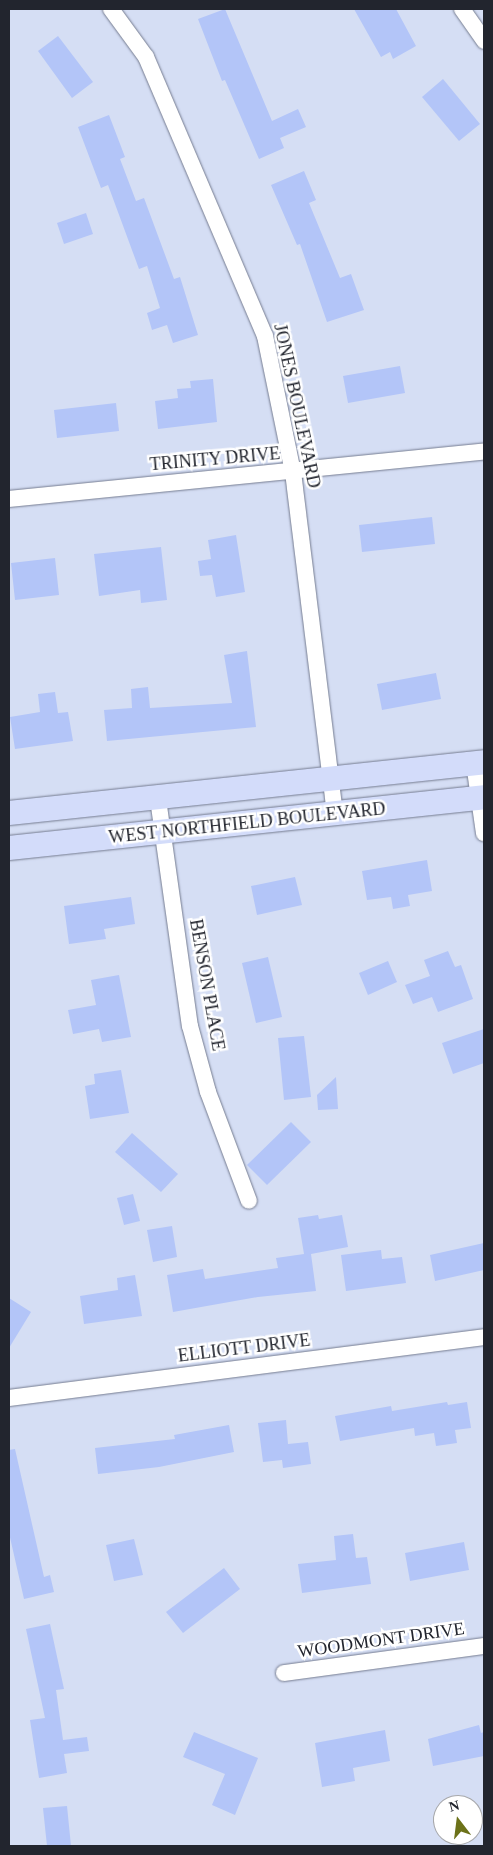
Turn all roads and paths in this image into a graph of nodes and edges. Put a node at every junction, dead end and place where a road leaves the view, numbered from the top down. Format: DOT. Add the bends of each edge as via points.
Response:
graph roads {
  1 [pos="111,9"];
  2 [pos="462,9"];
  3 [pos="484,41"];
  4 [pos="484,452"];
  5 [pos="293,472"];
  6 [pos="9,499"];
  7 [pos="479,763"];
  8 [pos="332,780"];
  9 [pos="481,797"];
  10 [pos="158,799"];
  11 [pos="9,813"];
  12 [pos="335,814"];
  13 [pos="164,833"];
  14 [pos="484,834"];
  15 [pos="9,848"];
  16 [pos="249,1201"];
  17 [pos="484,1337"];
  18 [pos="9,1398"];
  19 [pos="484,1646"];
  20 [pos="284,1673"];
  1 -- 5 [label="street, JONES BOULEVARD" via="146,57 265,336"];
  2 -- 3 [label="street"];
  4 -- 5 [label="street, TRINITY DRIVE"];
  5 -- 6 [label="street, TRINITY DRIVE"];
  5 -- 8 [label="street, JONES BOULEVARD"];
  7 -- 8 [label="main road, WEST NORTHFIELD BOULEVARD"];
  7 -- 9 [label="street"];
  8 -- 10 [label="main road, WEST NORTHFIELD BOULEVARD"];
  8 -- 12 [label="street, JONES BOULEVARD"];
  9 -- 12 [label="main road, WEST NORTHFIELD BOULEVARD"];
  9 -- 14 [label="street"];
  10 -- 11 [label="main road, WEST NORTHFIELD BOULEVARD"];
  10 -- 13 [label="street, BENSON PLACE"];
  12 -- 13 [label="main road, WEST NORTHFIELD BOULEVARD"];
  13 -- 15 [label="main road, WEST NORTHFIELD BOULEVARD"];
  13 -- 16 [label="street, BENSON PLACE" via="190,1026 208,1092"];
  17 -- 18 [label="street, ELLIOTT DRIVE"];
  19 -- 20 [label="street, WOODMONT DRIVE"];
}
